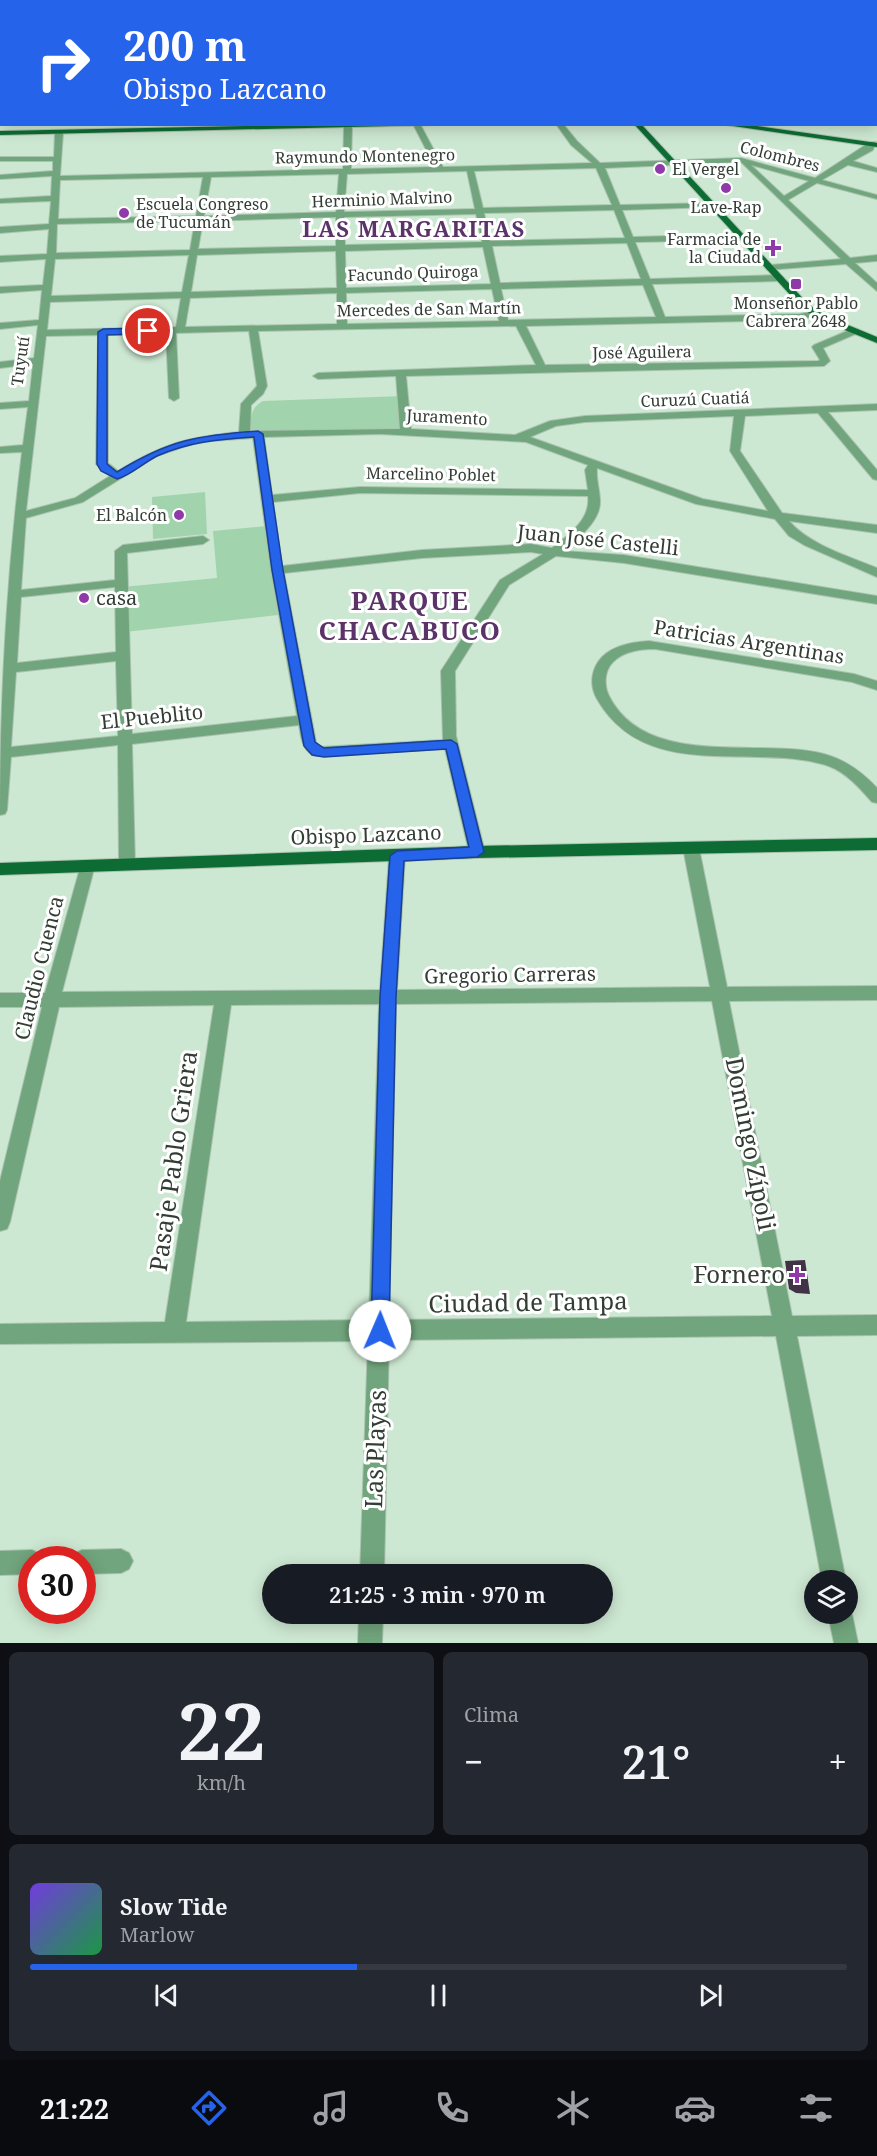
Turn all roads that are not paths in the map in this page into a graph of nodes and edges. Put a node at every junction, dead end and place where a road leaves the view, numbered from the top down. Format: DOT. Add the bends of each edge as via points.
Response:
graph roads {
  1 [pos="42,126"];
  2 [pos="336,126"];
  3 [pos="382,126"];
  4 [pos="418,126"];
  5 [pos="561,126"];
  6 [pos="639,126"];
  7 [pos="750,126"];
  8 [pos="264,127"];
  9 [pos="348,127"];
  10 [pos="117,128"];
  11 [pos="192,128"];
  12 [pos="0,133"];
  13 [pos="42,133"];
  14 [pos="60,133"];
  15 [pos="875,144"];
  16 [pos="0,159"];
  17 [pos="58,159"];
  18 [pos="741,160"];
  19 [pos="848,162"];
  20 [pos="674,163"];
  21 [pos="598,166"];
  22 [pos="440,169"];
  23 [pos="470,169"];
  24 [pos="877,170"];
  25 [pos="344,172"];
  26 [pos="207,175"];
  27 [pos="58,176"];
  28 [pos="0,177"];
  29 [pos="817,181"];
  30 [pos="877,197"];
  31 [pos="56,198"];
  32 [pos="783,200"];
  33 [pos="0,201"];
  34 [pos="712,205"];
  35 [pos="617,207"];
  36 [pos="481,211"];
  37 [pos="340,215"];
  38 [pos="200,218"];
  39 [pos="53,224"];
  40 [pos="0,230"];
  41 [pos="742,237"];
  42 [pos="631,241"];
  43 [pos="488,245"];
  44 [pos="341,248"];
  45 [pos="194,252"];
  46 [pos="51,256"];
  47 [pos="877,258"];
  48 [pos="0,259"];
  49 [pos="848,261"];
  50 [pos="770,268"];
  51 [pos="780,278"];
  52 [pos="647,282"];
  53 [pos="497,286"];
  54 [pos="47,287"];
  55 [pos="877,288"];
  56 [pos="0,290"];
  57 [pos="342,290"];
  58 [pos="186,294"];
  59 [pos="46,299"];
  60 [pos="816,314"];
  61 [pos="662,318"];
  62 [pos="504,322"];
  63 [pos="519,322"];
  64 [pos="0,326"];
  65 [pos="342,326"];
  66 [pos="42,328"];
  67 [pos="253,329"];
  68 [pos="176,330"];
  69 [pos="103,332"];
  70 [pos="855,332"];
  71 [pos="877,340"];
  72 [pos="38,361"];
  73 [pos="0,365"];
  74 [pos="542,368"];
  75 [pos="401,374"];
  76 [pos="318,376"];
  77 [pos="174,398"];
  78 [pos="32,404"];
  79 [pos="0,406"];
  80 [pos="877,407"];
  81 [pos="821,410"];
  82 [pos="740,412"];
  83 [pos="406,432"];
  84 [pos="258,434"];
  85 [pos="244,435"];
  86 [pos="517,438"];
  87 [pos="28,448"];
  88 [pos="0,450"];
  89 [pos="594,464"];
  90 [pos="117,476"];
  91 [pos="877,477"];
  92 [pos="595,493"];
  93 [pos="267,499"];
  94 [pos="20,516"];
  95 [pos="778,516"];
  96 [pos="877,529"];
  97 [pos="203,540"];
  98 [pos="555,552"];
  99 [pos="277,570"];
  100 [pos="877,573"];
  101 [pos="122,583"];
  102 [pos="15,594"];
  103 [pos="877,600"];
  104 [pos="123,656"];
  105 [pos="10,668"];
  106 [pos="877,686"];
  107 [pos="303,720"];
  108 [pos="123,740"];
  109 [pos="451,744"];
  110 [pos="4,753"];
  111 [pos="877,798"];
  112 [pos="0,810"];
  113 [pos="877,844"];
  114 [pos="691,848"];
  115 [pos="477,852"];
  116 [pos="397,856"];
  117 [pos="127,864"];
  118 [pos="87,865"];
  119 [pos="0,869"];
  120 [pos="877,993"];
  121 [pos="721,994"];
  122 [pos="388,997"];
  123 [pos="224,998"];
  124 [pos="52,999"];
  125 [pos="0,1000"];
  126 [pos="0,1222"];
  127 [pos="784,1325"];
  128 [pos="877,1325"];
  129 [pos="380,1331"];
  130 [pos="174,1333"];
  131 [pos="0,1334"];
  132 [pos="121,1561"];
  133 [pos="18,1562"];
  134 [pos="96,1562"];
  135 [pos="0,1563"];
  136 [pos="372,1564"];
  137 [pos="832,1570"];
  138 [pos="371,1624"];
  139 [pos="842,1624"];
  140 [pos="370,1643"];
  141 [pos="846,1643"];
  1 -- 13 [label="street"];
  2 -- 8 [label="main road"];
  2 -- 9 [label="main road"];
  3 -- 9 [label="main road"];
  4 -- 22 [label="street"];
  5 -- 21 [label="street"];
  6 -- 20 [label="main road"];
  7 -- 15 [label="main road"];
  8 -- 11 [label="main road"];
  9 -- 25 [label="street" via="348,168"];
  10 -- 11 [label="main road"];
  10 -- 14 [label="main road"];
  12 -- 13 [label="main road"];
  13 -- 14 [label="main road"];
  14 -- 17 [label="street, Tuyutí"];
  15 -- 19 [label="street"];
  16 -- 17 [label="street"];
  17 -- 27 [label="street, Tuyutí"];
  18 -- 20 [label="street, Colombres"];
  18 -- 29 [label="street, Colombres"];
  18 -- 32 [label="street"];
  19 -- 24 [label="street"];
  19 -- 29 [label="street"];
  20 -- 21 [label="street, Raymundo Montenegro"];
  20 -- 34 [label="main road"];
  21 -- 23 [label="street, Raymundo Montenegro"];
  21 -- 35 [label="street"];
  22 -- 23 [label="street, Raymundo Montenegro"];
  22 -- 25 [label="street, Raymundo Montenegro"];
  23 -- 36 [label="street"];
  25 -- 26 [label="street, Raymundo Montenegro"];
  25 -- 37 [label="street"];
  26 -- 27 [label="street, Raymundo Montenegro"];
  26 -- 38 [label="street"];
  27 -- 28 [label="street, Raymundo Montenegro"];
  27 -- 31 [label="street, Tuyutí"];
  29 -- 30 [label="street, Colombres"];
  29 -- 32 [label="street"];
  31 -- 33 [label="street"];
  31 -- 39 [label="street, Tuyutí"];
  32 -- 49 [label="street"];
  34 -- 35 [label="street, Herminio Malvino"];
  34 -- 41 [label="main road"];
  35 -- 36 [label="street, Herminio Malvino"];
  35 -- 42 [label="street"];
  36 -- 37 [label="street, Herminio Malvino"];
  36 -- 43 [label="street"];
  37 -- 38 [label="street, Herminio Malvino"];
  37 -- 44 [label="street"];
  38 -- 39 [label="street, Herminio Malvino"];
  38 -- 45 [label="street"];
  39 -- 40 [label="street, Herminio Malvino"];
  39 -- 46 [label="street, Tuyutí"];
  41 -- 42 [label="street"];
  41 -- 50 [label="main road"];
  42 -- 43 [label="street"];
  42 -- 52 [label="street"];
  43 -- 44 [label="street"];
  43 -- 53 [label="street"];
  44 -- 45 [label="street"];
  44 -- 57 [label="street"];
  45 -- 46 [label="street"];
  45 -- 58 [label="street"];
  46 -- 48 [label="street"];
  46 -- 54 [label="street, Tuyutí"];
  47 -- 49 [label="street"];
  49 -- 50 [label="street"];
  49 -- 55 [label="street"];
  50 -- 51 [label="main road"];
  51 -- 52 [label="street, Facundo Quiroga"];
  51 -- 60 [label="main road"];
  52 -- 53 [label="street, Facundo Quiroga"];
  52 -- 61 [label="street"];
  53 -- 57 [label="street, Facundo Quiroga"];
  53 -- 62 [label="street"];
  54 -- 56 [label="street"];
  54 -- 59 [label="street, Tuyutí"];
  57 -- 58 [label="street, Facundo Quiroga"];
  57 -- 65 [label="street"];
  58 -- 59 [label="street, Facundo Quiroga"];
  58 -- 68 [label="street"];
  59 -- 66 [label="street, Tuyutí"];
  60 -- 61 [label="street, Mercedes de San Martín"];
  60 -- 70 [label="main road"];
  61 -- 63 [label="street, Mercedes de San Martín"];
  62 -- 63 [label="street, Mercedes de San Martín"];
  62 -- 65 [label="street, Mercedes de San Martín"];
  63 -- 74 [label="street"];
  64 -- 66 [label="street"];
  65 -- 67 [label="street, Mercedes de San Martín"];
  66 -- 69 [label="street, Mercedes de San Martín"];
  66 -- 72 [label="street, Tuyutí"];
  67 -- 68 [label="street, Mercedes de San Martín"];
  67 -- 85 [label="street" via="262,386 246,404"];
  68 -- 69 [label="street, Mercedes de San Martín"];
  68 -- 77 [label="street"];
  69 -- 90 [label="street" via="102,464"];
  70 -- 71 [label="main road"];
  70 -- 74 [label="street, José Aguilera" via="817,347 825,361 820,364"];
  72 -- 73 [label="street"];
  72 -- 78 [label="street, Tuyutí"];
  74 -- 75 [label="street, José Aguilera"];
  75 -- 76 [label="street, José Aguilera"];
  75 -- 83 [label="street"];
  78 -- 79 [label="street"];
  78 -- 87 [label="street, Tuyutí"];
  80 -- 81 [label="street, Curuzú Cuatiá"];
  81 -- 82 [label="street, Curuzú Cuatiá"];
  81 -- 91 [label="street"];
  82 -- 86 [label="street, Curuzú Cuatiá" via="585,418 554,423"];
  82 -- 95 [label="street" via="735,451"];
  83 -- 84 [label="street, Juramento"];
  83 -- 86 [label="street, Juramento"];
  84 -- 85 [label="street, Juramento"];
  84 -- 93 [label="street"];
  85 -- 90 [label="street, Juramento" via="181,444 153,454"];
  86 -- 89 [label="street, Juramento"];
  87 -- 88 [label="street"];
  87 -- 94 [label="street, Tuyutí"];
  89 -- 92 [label="street" via="591,471"];
  89 -- 95 [label="street, Juramento" via="700,502"];
  90 -- 94 [label="street, Juramento" via="79,500"];
  92 -- 93 [label="street, Marcelino Poblet" via="354,490"];
  92 -- 98 [label="street" via="592,514"];
  93 -- 99 [label="street"];
  94 -- 102 [label="street, Tuyutí"];
  95 -- 96 [label="street, Juramento"];
  95 -- 100 [label="street" via="799,538"];
  97 -- 101 [label="street" via="121,551"];
  98 -- 99 [label="street, Juan José Castelli" via="531,549 444,553"];
  98 -- 103 [label="street, Juan José Castelli" via="624,559"];
  98 -- 109 [label="street" via="504,583 448,672"];
  99 -- 107 [label="street"];
  101 -- 102 [label="street"];
  101 -- 104 [label="street"];
  102 -- 105 [label="street, Tuyutí"];
  104 -- 105 [label="street"];
  104 -- 108 [label="street"];
  105 -- 110 [label="street, Tuyutí"];
  106 -- 111 [label="street, Patricias Argentinas" via="854,678 655,645 629,648 611,656 602,668 598,685 617,718 648,739 701,752 822,758 850,769"];
  107 -- 108 [label="street, El Pueblito"];
  107 -- 109 [label="street" via="309,743 316,751"];
  108 -- 110 [label="street, El Pueblito"];
  108 -- 117 [label="street"];
  109 -- 115 [label="street"];
  110 -- 112 [label="street, Tuyutí"];
  113 -- 114 [label="main road, Obispo Lazcano"];
  114 -- 115 [label="main road, Obispo Lazcano"];
  114 -- 121 [label="street, Domingo Zípoli"];
  115 -- 116 [label="main road, Obispo Lazcano"];
  116 -- 117 [label="main road, Obispo Lazcano"];
  116 -- 122 [label="street, Las Playas"];
  117 -- 118 [label="main road, Obispo Lazcano"];
  118 -- 119 [label="main road, Obispo Lazcano"];
  118 -- 124 [label="street, Claudio Cuenca"];
  120 -- 121 [label="street, Gregorio Carreras"];
  121 -- 122 [label="street, Gregorio Carreras"];
  121 -- 127 [label="street, Domingo Zípoli"];
  122 -- 123 [label="street, Gregorio Carreras"];
  122 -- 129 [label="street, Las Playas"];
  123 -- 124 [label="street, Gregorio Carreras"];
  123 -- 130 [label="street, Pasaje Pablo Griera"];
  124 -- 125 [label="street, Gregorio Carreras"];
  124 -- 126 [label="street, Claudio Cuenca"];
  127 -- 128 [label="street, Ciudad de Tampa"];
  127 -- 129 [label="street, Ciudad de Tampa"];
  127 -- 137 [label="street, Domingo Zípoli"];
  129 -- 130 [label="street, Ciudad de Tampa"];
  129 -- 136 [label="street, Las Playas"];
  130 -- 131 [label="street, Ciudad de Tampa"];
  132 -- 134 [label="street"];
  133 -- 135 [label="street"];
  138 -- 140 [label="street"];
  139 -- 141 [label="street"];
}
